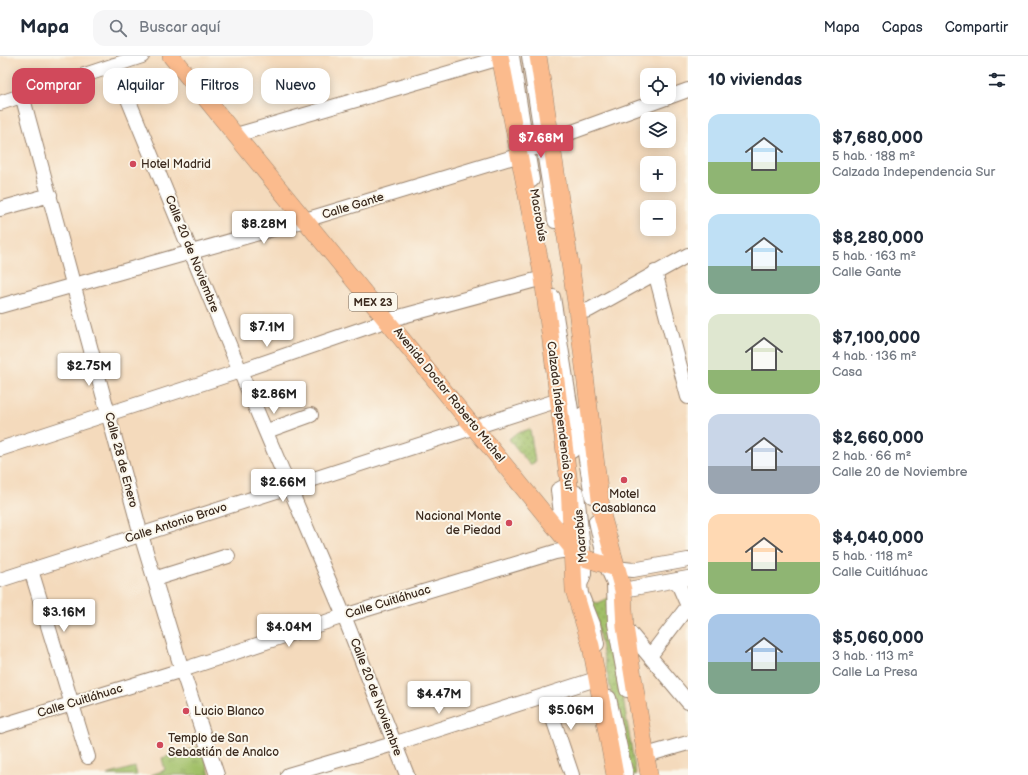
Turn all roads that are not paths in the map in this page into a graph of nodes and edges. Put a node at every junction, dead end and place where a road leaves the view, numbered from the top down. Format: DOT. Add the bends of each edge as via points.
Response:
graph roads {
  1 [pos="142,56"];
  2 [pos="171,56"];
  3 [pos="529,56"];
  4 [pos="504,57"];
  5 [pos="541,61"];
  6 [pos="114,65"];
  7 [pos="95,71"];
  8 [pos="688,90"];
  9 [pos="12,99"];
  10 [pos="0,103"];
  11 [pos="25,104"];
  12 [pos="236,135"];
  13 [pos="547,142"];
  14 [pos="524,153"];
  15 [pos="50,195"];
  16 [pos="0,209"];
  17 [pos="305,220"];
  18 [pos="192,252"];
  19 [pos="688,255"];
  20 [pos="655,272"];
  21 [pos="543,278"];
  22 [pos="74,285"];
  23 [pos="0,306"];
  24 [pos="577,309"];
  25 [pos="388,320"];
  26 [pos="240,371"];
  27 [pos="688,397"];
  28 [pos="558,400"];
  29 [pos="110,414"];
  30 [pos="311,415"];
  31 [pos="474,428"];
  32 [pos="267,431"];
  33 [pos="0,449"];
  34 [pos="289,487"];
  35 [pos="561,517"];
  36 [pos="141,535"];
  37 [pos="579,554"];
  38 [pos="228,556"];
  39 [pos="688,560"];
  40 [pos="611,566"];
  41 [pos="31,570"];
  42 [pos="0,580"];
  43 [pos="154,580"];
  44 [pos="683,580"];
  45 [pos="623,590"];
  46 [pos="688,606"];
  47 [pos="344,616"];
  48 [pos="625,627"];
  49 [pos="650,656"];
  50 [pos="182,670"];
  51 [pos="596,679"];
  52 [pos="545,695"];
  53 [pos="688,702"];
  54 [pos="72,704"];
  55 [pos="0,726"];
  56 [pos="688,743"];
  57 [pos="393,744"];
  58 [pos="646,755"];
  59 [pos="88,758"];
  60 [pos="217,775"];
  61 [pos="288,775"];
  62 [pos="407,775"];
  63 [pos="572,775"];
  64 [pos="616,775"];
  65 [pos="626,775"];
  66 [pos="642,775"];
  67 [pos="649,775"];
  1 -- 6 [label="street"];
  2 -- 12 [label="main road, Avenida Doctor Roberto Michel / MEX 23"];
  3 -- 13 [label="street, Macrobús"];
  4 -- 12 [label="street"];
  4 -- 14 [label="main road, Calzada Independencia Sur"];
  5 -- 13 [label="main road"];
  6 -- 7 [label="street"];
  6 -- 18 [label="street, Calle 20 de Noviembre"];
  8 -- 13 [label="street, Calle Gante"];
  9 -- 10 [label="street"];
  11 -- 15 [label="street, Calle 28 de Enero"];
  12 -- 17 [label="main road, Avenida Doctor Roberto Michel / MEX 23"];
  13 -- 14 [label="street, Calle Gante"];
  13 -- 24 [label="main road"];
  13 -- 40 [label="street, Macrobús" via="584,408 583,440 593,508"];
  14 -- 17 [label="street, Calle Gante"];
  14 -- 21 [label="main road, Calzada Independencia Sur"];
  14 -- 37 [label="street, Macrobús" via="560,335 569,395"];
  15 -- 16 [label="street"];
  15 -- 22 [label="street, Calle 28 de Enero"];
  17 -- 18 [label="street, Calle Gante"];
  17 -- 25 [label="main road, Avenida Doctor Roberto Michel / MEX 23"];
  18 -- 22 [label="street, Calle Gante"];
  18 -- 26 [label="street, Calle 20 de Noviembre"];
  19 -- 20 [label="street"];
  20 -- 24 [label="street" via="589,310"];
  20 -- 27 [label="street"];
  21 -- 25 [label="street"];
  21 -- 28 [label="main road, Calzada Independencia Sur"];
  22 -- 23 [label="street, Calle Gante"];
  22 -- 29 [label="street, Calle 28 de Enero"];
  24 -- 40 [label="main road" via="602,515"];
  25 -- 26 [label="street"];
  25 -- 31 [label="main road, Avenida Doctor Roberto Michel / MEX 23"];
  26 -- 29 [label="street"];
  26 -- 32 [label="street, Calle 20 de Noviembre"];
  28 -- 31 [label="street, Calle Antonio Bravo"];
  28 -- 35 [label="main road, Calzada Independencia Sur" via="569,484"];
  29 -- 33 [label="street"];
  29 -- 36 [label="street, Calle 28 de Enero"];
  30 -- 32 [label="street"];
  31 -- 34 [label="street, Calle Antonio Bravo"];
  31 -- 35 [label="main road, Avenida Doctor Roberto Michel / MEX 23"];
  32 -- 34 [label="street, Calle 20 de Noviembre"];
  34 -- 36 [label="street, Calle Antonio Bravo"];
  34 -- 47 [label="street, Calle 20 de Noviembre"];
  35 -- 37 [label="main road, Calzada Independencia Sur"];
  36 -- 41 [label="street, Calle Antonio Bravo"];
  36 -- 43 [label="street, Calle 28 de Enero"];
  37 -- 40 [label="main road, Calle Cuitláhuac"];
  37 -- 47 [label="street, Calle Cuitláhuac" via="555,552"];
  37 -- 51 [label="main road, Calzada Independencia Sur" via="574,590 591,646"];
  37 -- 65 [label="street, Macrobús" via="584,574 580,585 581,594 593,624"];
  38 -- 43 [label="street"];
  39 -- 40 [label="street" via="633,570"];
  40 -- 45 [label="main road"];
  40 -- 66 [label="street, Macrobús" via="615,624"];
  41 -- 42 [label="street, Calle Antonio Bravo"];
  41 -- 54 [label="street"];
  43 -- 50 [label="street, Calle 28 de Enero"];
  44 -- 45 [label="street"];
  44 -- 46 [label="street"];
  45 -- 48 [label="main road"];
  46 -- 49 [label="street"];
  47 -- 50 [label="street, Calle Cuitláhuac"];
  47 -- 57 [label="street, Calle 20 de Noviembre"];
  48 -- 49 [label="street"];
  48 -- 58 [label="main road"];
  49 -- 53 [label="street"];
  50 -- 54 [label="street, Calle Cuitláhuac"];
  50 -- 60 [label="street, Calle 28 de Enero"];
  51 -- 52 [label="street"];
  51 -- 64 [label="main road, Calzada Independencia Sur"];
  52 -- 57 [label="street"];
  52 -- 63 [label="street"];
  54 -- 55 [label="street, Calle Cuitláhuac"];
  54 -- 59 [label="street"];
  56 -- 58 [label="street"];
  57 -- 61 [label="street"];
  57 -- 62 [label="street, Calle 20 de Noviembre"];
  58 -- 67 [label="main road"];
}
